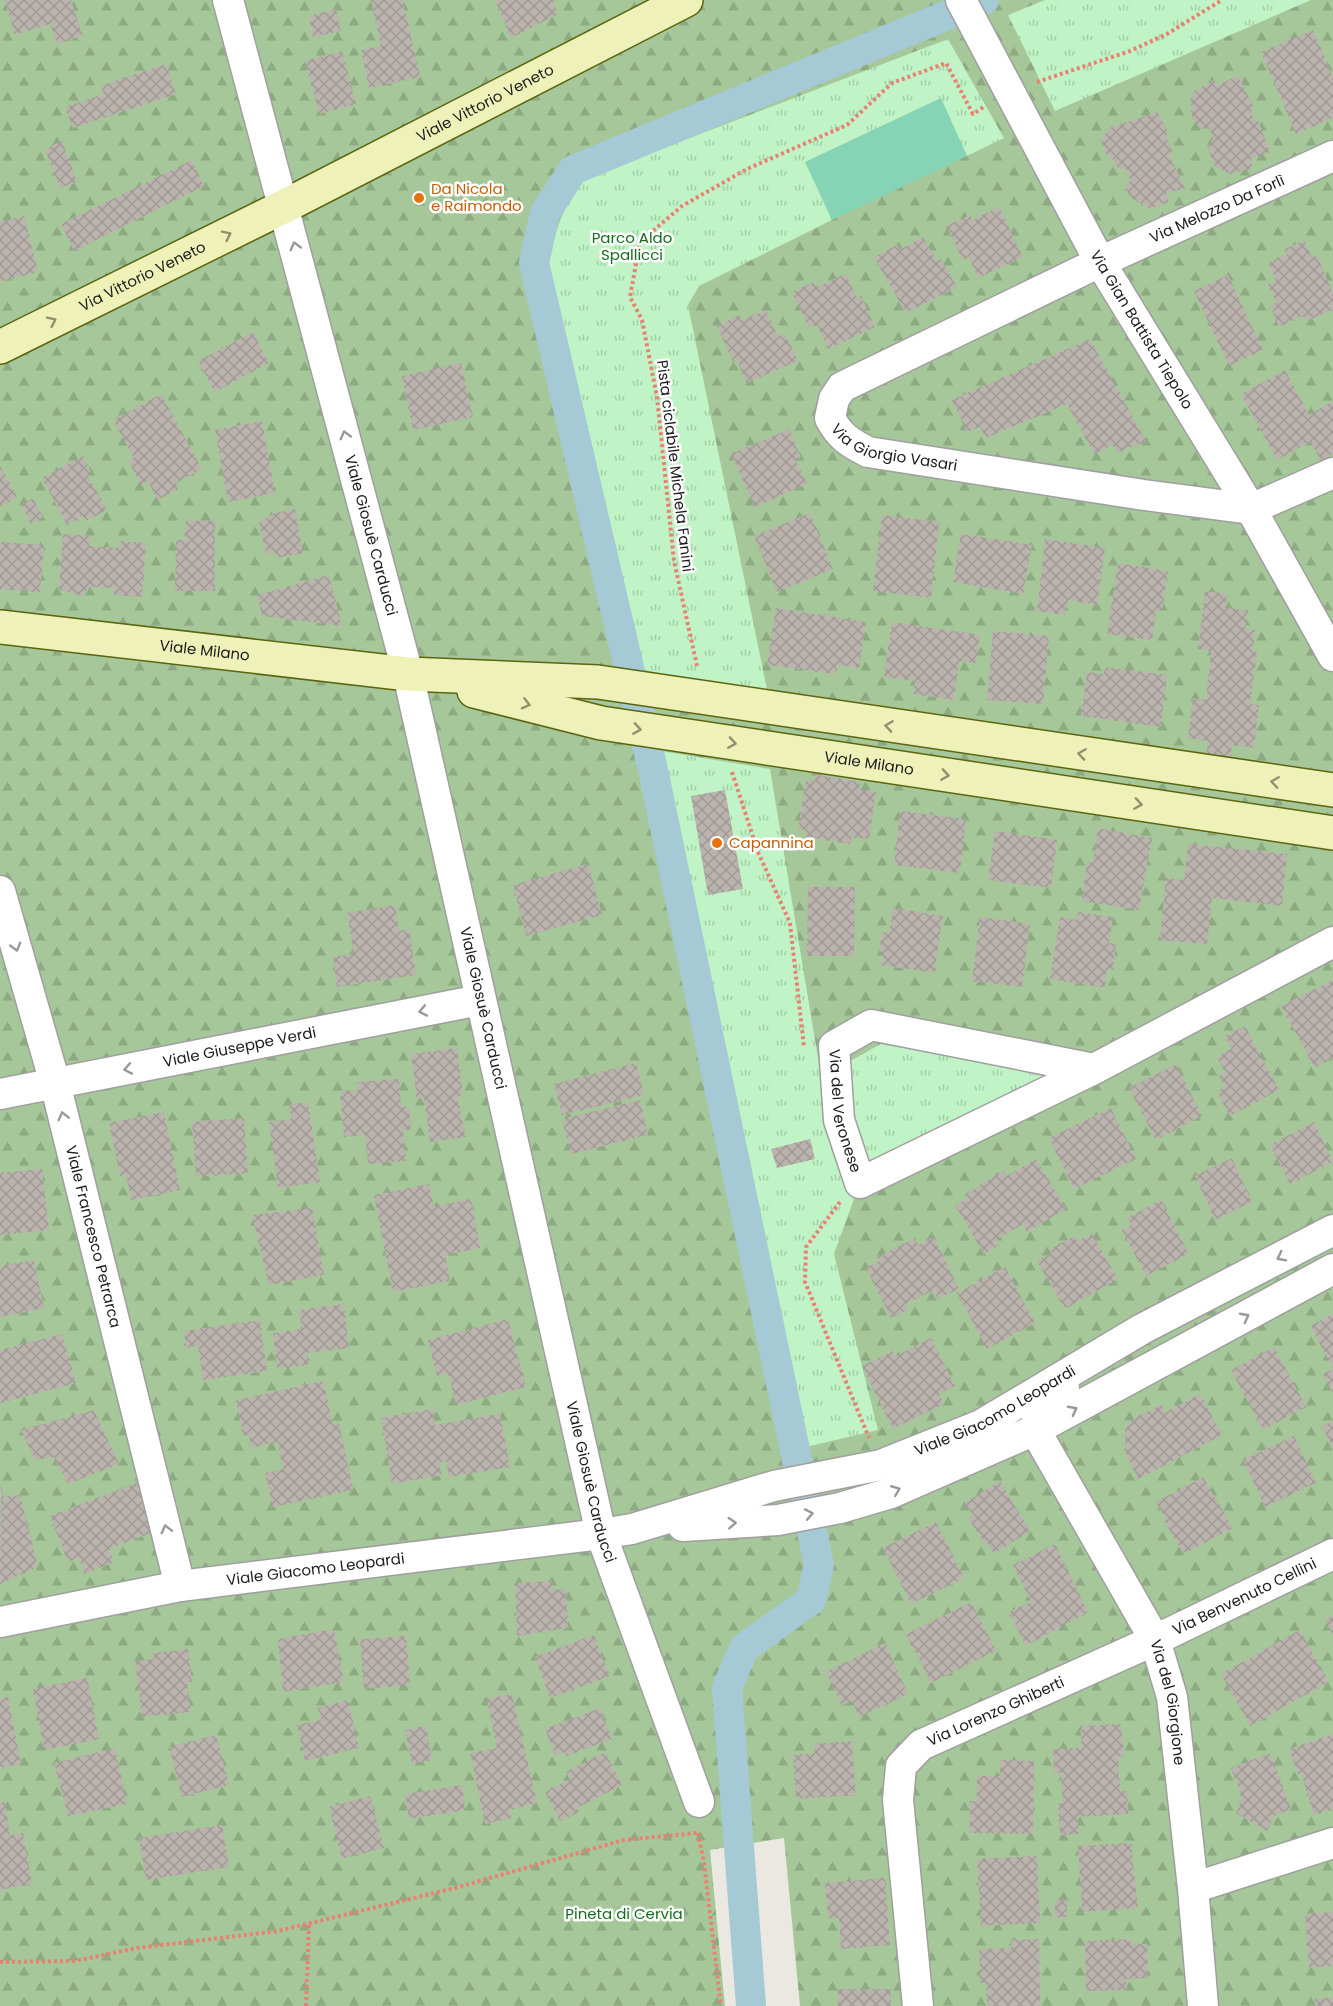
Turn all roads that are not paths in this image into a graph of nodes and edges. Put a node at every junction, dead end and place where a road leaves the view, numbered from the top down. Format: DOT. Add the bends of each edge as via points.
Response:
graph roads {
  1 [pos="228,0"];
  2 [pos="961,0"];
  3 [pos="672,3"];
  4 [pos="1333,156"];
  5 [pos="285,206"];
  6 [pos="1100,262"];
  7 [pos="0,347"];
  8 [pos="1333,473"];
  9 [pos="1251,509"];
  10 [pos="0,627"];
  11 [pos="1333,656"];
  12 [pos="408,674"];
  13 [pos="1333,790"];
  14 [pos="1333,833"];
  15 [pos="0,891"];
  16 [pos="1333,942"];
  17 [pos="480,1000"];
  18 [pos="1094,1069"];
  19 [pos="55,1083"];
  20 [pos="0,1094"];
  21 [pos="1333,1230"];
  22 [pos="1333,1269"];
  23 [pos="1142,1329"];
  24 [pos="981,1425"];
  25 [pos="1035,1430"];
  26 [pos="632,1529"];
  27 [pos="601,1534"];
  28 [pos="1333,1554"];
  29 [pos="180,1586"];
  30 [pos="0,1622"];
  31 [pos="1155,1640"];
  32 [pos="699,1802"];
  33 [pos="1333,1843"];
  34 [pos="1193,1888"];
  35 [pos="918,2006"];
  36 [pos="1203,2006"];
  1 -- 5 [label="street, Viale Giosuè Carducci"];
  2 -- 6 [label="street, Via Gian Battista Tiepolo"];
  3 -- 5 [label="street, Viale Vittorio Veneto"];
  4 -- 6 [label="street, Via Melozzo Da Forlì"];
  7 -- 5 [label="street, Via Vittorio Veneto, one-way"];
  12 -- 5 [label="street, Viale Giosuè Carducci, one-way"];
  6 -- 9 [label="street, Via Gian Battista Tiepolo"];
  6 -- 9 [label="street, Via Giorgio Vasari" via="842,387 834,399 830,418 837,433 868,452"];
  8 -- 9 [label="street"];
  9 -- 11 [label="street, Via Gian Battista Tiepolo"];
  10 -- 12 [label="street, Viale Milano"];
  13 -- 12 [label="street, Viale Milano, one-way" via="598,682"];
  12 -- 14 [label="street, Viale Milano, one-way" via="601,723"];
  12 -- 17 [label="street, Viale Giosuè Carducci"];
  15 -- 19 [label="street, Viale Francesco Petrarca, one-way"];
  16 -- 18 [label="street, Via del Veronese"];
  17 -- 19 [label="street, Viale Giuseppe Verdi, one-way"];
  17 -- 27 [label="street, Viale Giosuè Carducci"];
  18 -- 18 [label="street, Via del Veronese" via="871,1026 834,1046 838,1120 860,1183"];
  19 -- 20 [label="street, Viale Giuseppe Verdi"];
  29 -- 19 [label="street, Viale Francesco Petrarca, one-way"];
  21 -- 23 [label="street, Viale Giacomo Leopardi, one-way"];
  25 -- 22 [label="street, Viale Giacomo Leopardi, one-way"];
  23 -- 24 [label="street, Viale Giacomo Leopardi"];
  23 -- 25 [label="street" via="1100,1369 1041,1401"];
  24 -- 25 [label="street"];
  24 -- 26 [label="street, Viale Giacomo Leopardi" via="881,1465 774,1486"];
  26 -- 25 [label="street, Viale Giacomo Leopardi, one-way" via="778,1520 840,1508 891,1493"];
  25 -- 31 [label="street, Via del Giorgione"];
  26 -- 27 [label="street, Viale Giacomo Leopardi"];
  27 -- 29 [label="street, Viale Giacomo Leopardi"];
  27 -- 32 [label="street, Viale Giosuè Carducci"];
  28 -- 31 [label="street, Via Benvenuto Cellini"];
  29 -- 30 [label="street, Viale Giacomo Leopardi"];
  31 -- 34 [label="street, Via del Giorgione" via="1172,1697"];
  31 -- 35 [label="street, Via Lorenzo Ghiberti" via="921,1745 901,1766 898,1800"];
  33 -- 34 [label="street"];
  34 -- 36 [label="street, Via del Giorgione"];
}
